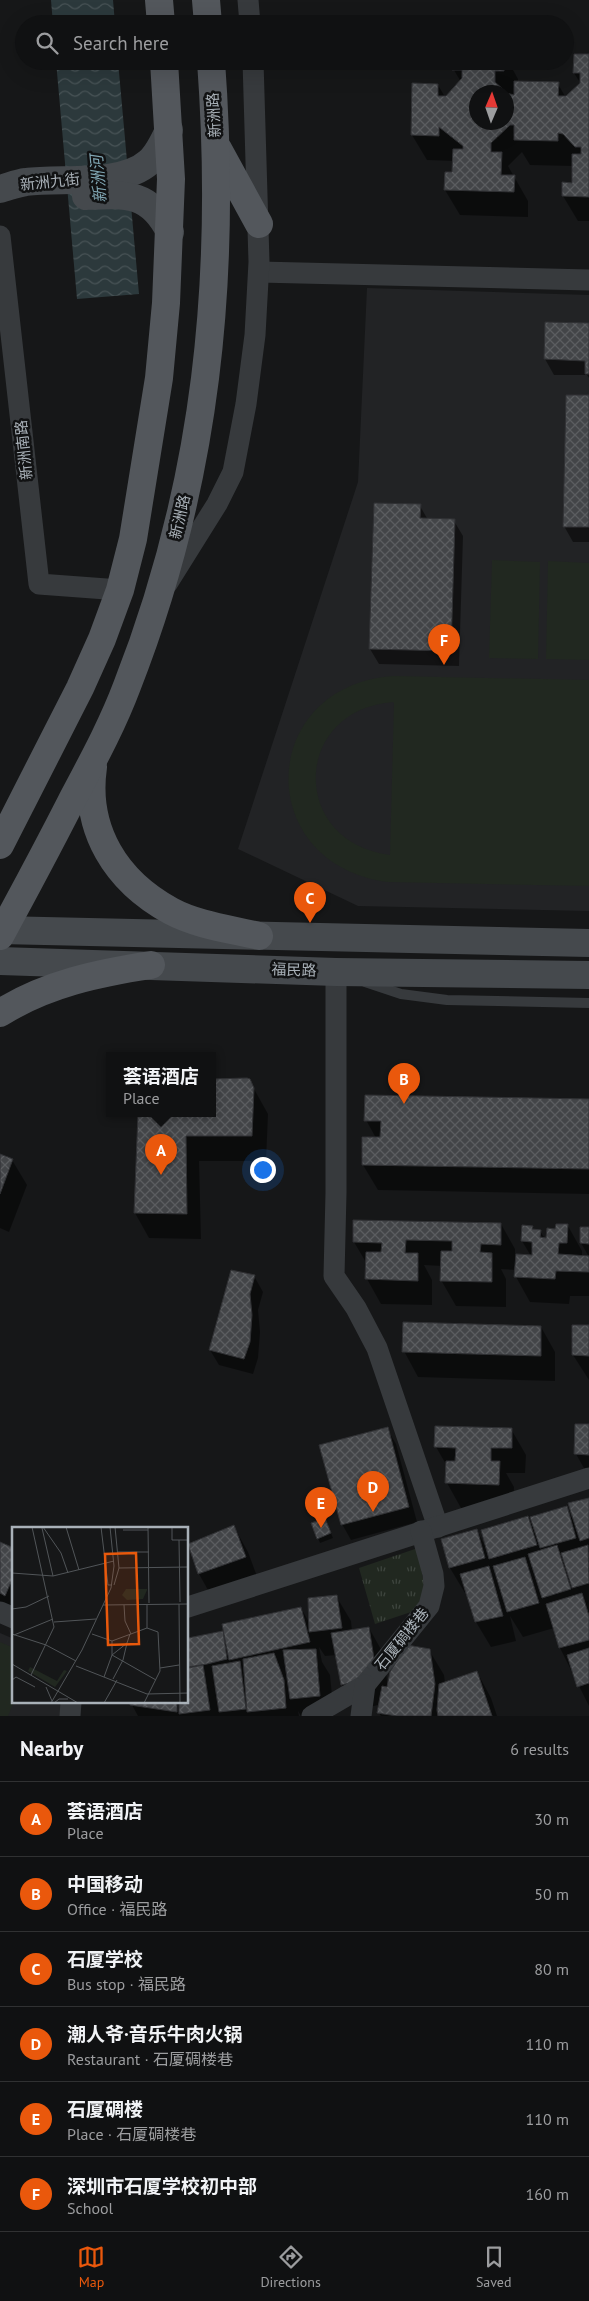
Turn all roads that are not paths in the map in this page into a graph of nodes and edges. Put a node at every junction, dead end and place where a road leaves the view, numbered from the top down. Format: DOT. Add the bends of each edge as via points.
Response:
graph roads {
  1 [pos="159,0"];
  2 [pos="206,0"];
  3 [pos="248,0"];
  4 [pos="160,15"];
  5 [pos="207,15"];
  6 [pos="249,15"];
  7 [pos="165,70"];
  8 [pos="211,70"];
  9 [pos="253,70"];
  10 [pos="169,130"];
  11 [pos="216,146"];
  12 [pos="118,185"];
  13 [pos="13,191"];
  14 [pos="260,224"];
  15 [pos="170,232"];
  16 [pos="0,236"];
  17 [pos="259,272"];
  18 [pos="589,280"];
  19 [pos="159,597"];
  20 [pos="116,602"];
  21 [pos="148,627"];
  22 [pos="94,758"];
  23 [pos="0,845"];
  24 [pos="1,932"];
  25 [pos="259,936"];
  26 [pos="589,943"];
  27 [pos="0,961"];
  28 [pos="151,965"];
  29 [pos="336,972"];
  30 [pos="589,975"];
  31 [pos="589,1003"];
  32 [pos="0,1013"];
  33 [pos="589,1478"];
  34 [pos="429,1529"];
  35 [pos="189,1607"];
  36 [pos="0,1612"];
  37 [pos="12,1617"];
  38 [pos="365,1685"];
  39 [pos="312,1716"];
  40 [pos="361,1716"];
  1 -- 4 [label="main road"];
  2 -- 5 [label="main road"];
  3 -- 6 [label="street"];
  7 -- 10 [label="main road"];
  8 -- 11 [label="main road, 新洲路"];
  9 -- 14 [label="street"];
  10 -- 12 [label="main road, 新洲九街" via="149,162"];
  10 -- 15 [label="main road"];
  11 -- 14 [label="main road"];
  11 -- 19 [label="main road, 新洲路" via="216,269 208,366 193,458"];
  12 -- 13 [label="main road, 新洲九街"];
  12 -- 15 [label="main road, 新洲九街" via="150,204 162,216"];
  14 -- 17 [label="street"];
  15 -- 20 [label="main road" via="159,378 133,539"];
  16 -- 20 [label="street, 新洲南路" via="39,584"];
  17 -- 18 [label="street"];
  17 -- 19 [label="street" via="255,335 233,472 197,538"];
  19 -- 21 [label="main road, 新洲路"];
  20 -- 21 [label="main road"];
  20 -- 23 [label="main road" via="80,688"];
  21 -- 22 [label="main road, 新洲路" via="126,688"];
  22 -- 24 [label="main road, 新洲路"];
  22 -- 25 [label="main road" via="90,787 92,812 102,840 116,865 132,884 172,912 208,925"];
  24 -- 25 [label="main road"];
  25 -- 26 [label="main road"];
  27 -- 28 [label="main road, 福民路"];
  28 -- 29 [label="main road, 福民路"];
  28 -- 32 [label="main road" via="98,973 56,986"];
  29 -- 30 [label="main road, 福民路"];
  29 -- 31 [label="lane" via="401,994 447,1000"];
  29 -- 34 [label="street, 石厦碉楼巷" via="334,1276 377,1348"];
  33 -- 34 [label="street"];
  34 -- 35 [label="street"];
  34 -- 38 [label="street, 石厦碉楼巷" via="432,1597 423,1616"];
  36 -- 37 [label="street"];
  38 -- 39 [label="street, 石厦碉楼巷"];
  38 -- 40 [label="street"];
}
